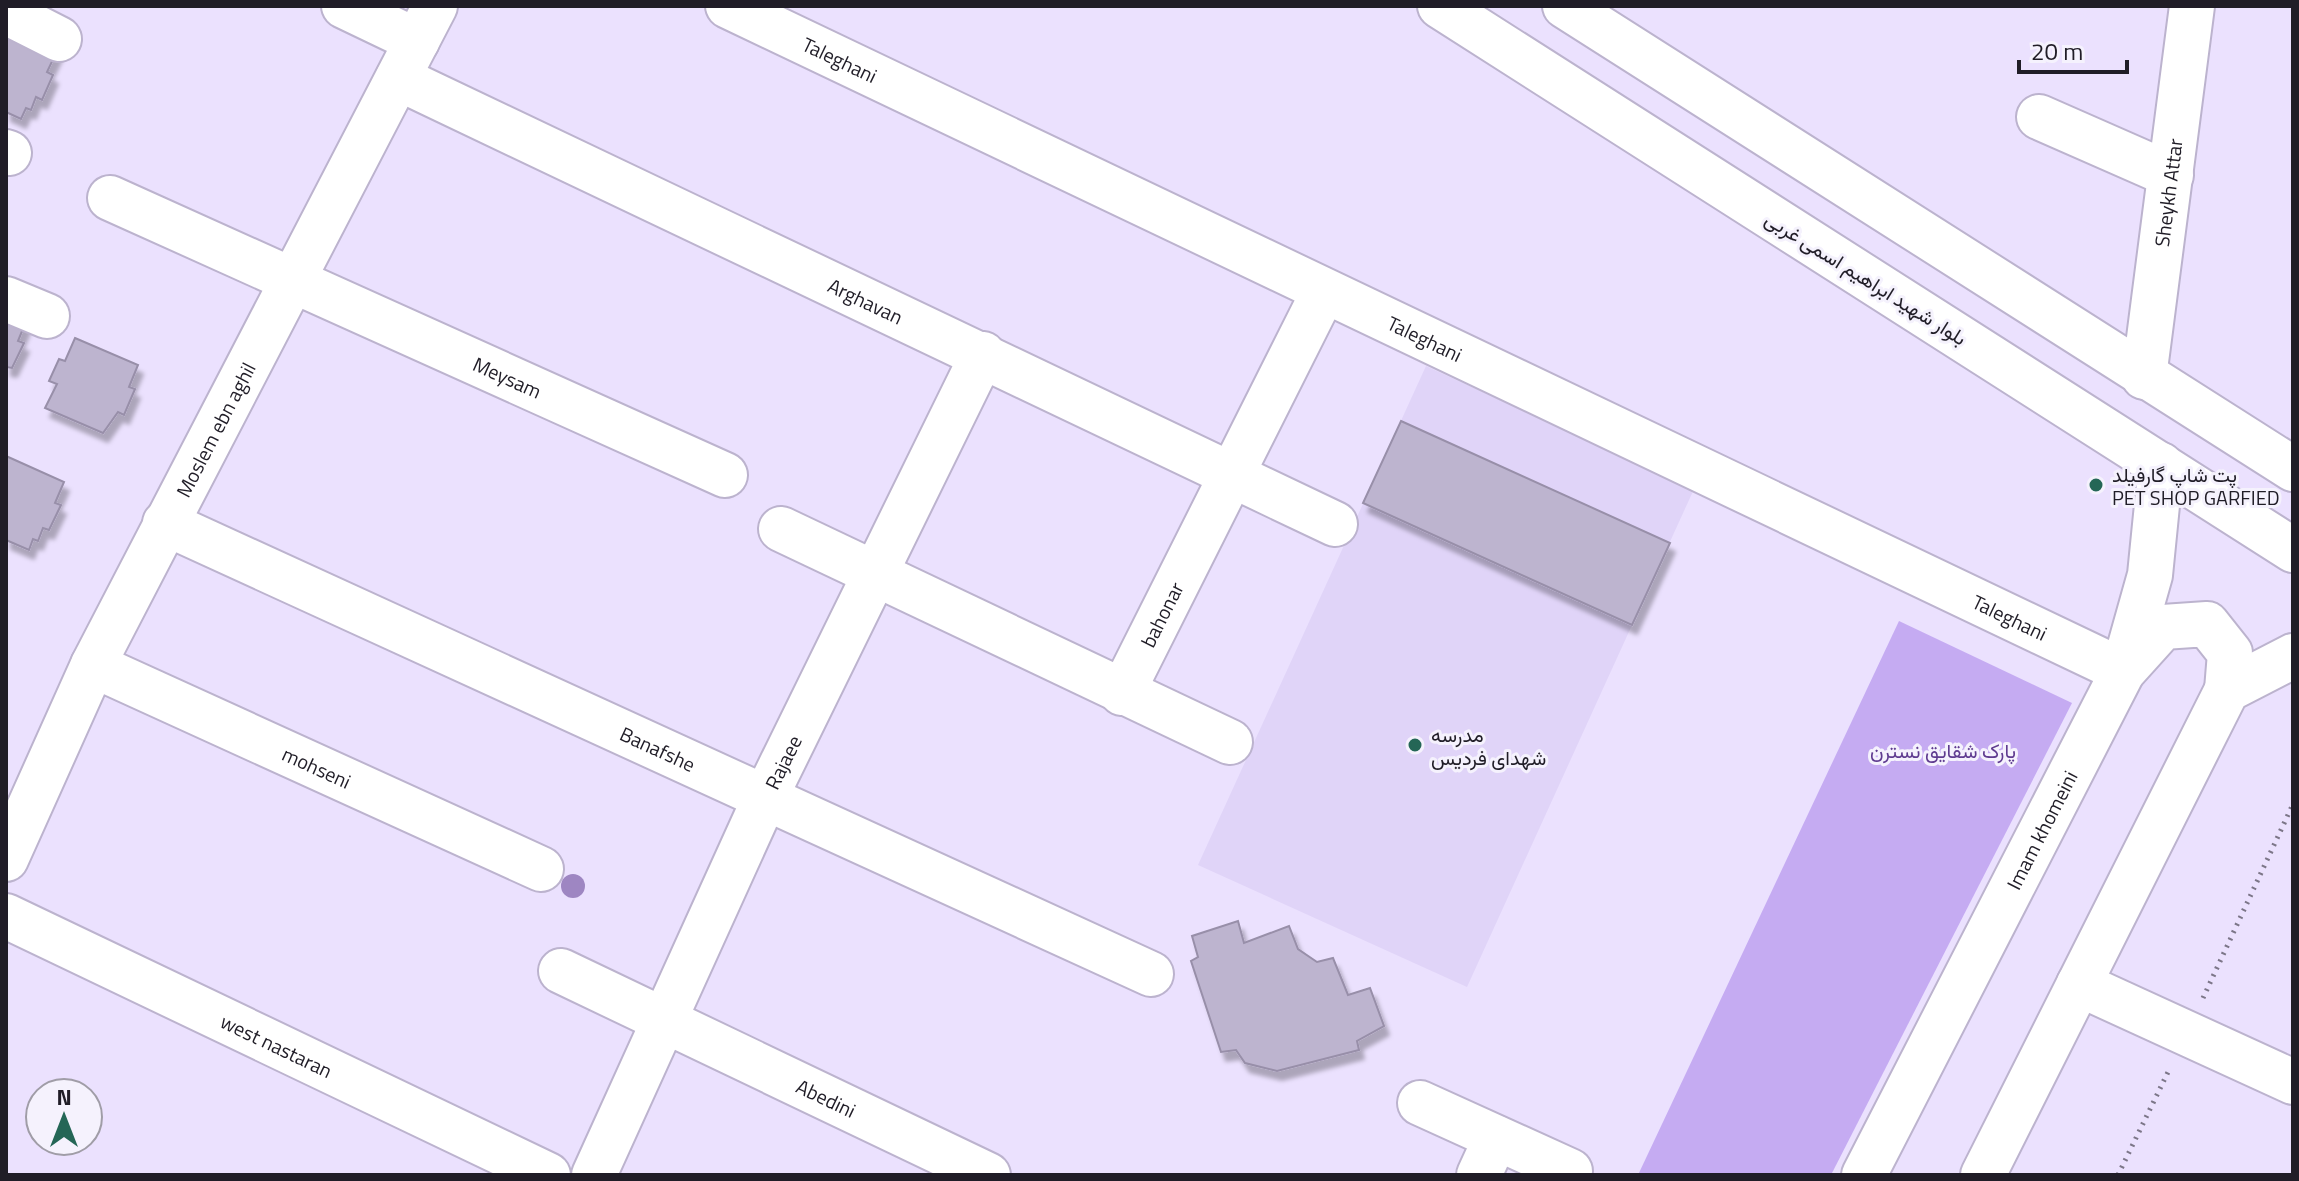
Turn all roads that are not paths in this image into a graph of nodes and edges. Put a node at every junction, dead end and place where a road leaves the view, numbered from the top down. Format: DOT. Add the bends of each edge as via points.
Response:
graph roads {
  1 [pos="344,6"];
  2 [pos="728,6"];
  3 [pos="1440,6"];
  4 [pos="1565,6"];
  5 [pos="2192,6"];
  6 [pos="6,12"];
  7 [pos="59,39"];
  8 [pos="417,41"];
  9 [pos="2039,117"];
  10 [pos="2171,175"];
  11 [pos="110,198"];
  12 [pos="292,277"];
  13 [pos="1324,291"];
  14 [pos="6,299"];
  15 [pos="47,316"];
  16 [pos="983,354"];
  17 [pos="2144,377"];
  18 [pos="2161,465"];
  19 [pos="2293,469"];
  20 [pos="725,475"];
  21 [pos="1231,475"];
  22 [pos="165,523"];
  23 [pos="1335,524"];
  24 [pos="781,529"];
  25 [pos="2293,550"];
  26 [pos="877,572"];
  27 [pos="2293,656"];
  28 [pos="93,665"];
  29 [pos="2123,671"];
  30 [pos="2227,690"];
  31 [pos="1122,693"];
  32 [pos="1230,742"];
  33 [pos="765,798"];
  34 [pos="6,859"];
  35 [pos="541,869"];
  36 [pos="6,916"];
  37 [pos="561,971"];
  38 [pos="1151,974"];
  39 [pos="2079,984"];
  40 [pos="665,1019"];
  41 [pos="2293,1082"];
  42 [pos="1420,1103"];
  43 [pos="1487,1156"];
  44 [pos="1570,1171"];
  45 [pos="548,1175"];
  46 [pos="594,1175"];
  47 [pos="988,1175"];
  48 [pos="1864,1175"];
  49 [pos="1983,1175"];
  1 -- 8 [label="street, Arghavan"];
  2 -- 13 [label="street, Taleghani"];
  3 -- 18 [label="street, بلوار شهید ابراهیم اسمی غربی"];
  4 -- 17 [label="street"];
  5 -- 10 [label="street, Sheykh Attar"];
  6 -- 7 [label="street"];
  8 -- 12 [label="street, Moslem ebn aghil"];
  8 -- 16 [label="street, Arghavan"];
  9 -- 10 [label="street"];
  10 -- 17 [label="street, Sheykh Attar"];
  11 -- 12 [label="street, Meysam"];
  12 -- 20 [label="street, Meysam"];
  12 -- 22 [label="street, Moslem ebn aghil"];
  13 -- 21 [label="street, bahonar"];
  13 -- 29 [label="street, Taleghani"];
  14 -- 15 [label="street"];
  16 -- 21 [label="street, Arghavan"];
  16 -- 26 [label="street, Rajaee"];
  17 -- 19 [label="street"];
  18 -- 25 [label="street, بلوار شهید ابراهیم اسمی غربی"];
  18 -- 29 [label="street, Imam khomeini" via="2150,575"];
  21 -- 23 [label="street, Arghavan"];
  21 -- 31 [label="street, bahonar"];
  22 -- 28 [label="street, Moslem ebn aghil"];
  22 -- 33 [label="street, Banafshe"];
  24 -- 26 [label="street"];
  26 -- 31 [label="street"];
  26 -- 33 [label="street, Rajaee"];
  27 -- 30 [label="street"];
  28 -- 34 [label="street, Moslem ebn aghil"];
  28 -- 35 [label="street, mohseni"];
  29 -- 30 [label="street" via="2163,627 2207,624 2230,653"];
  29 -- 48 [label="street, Imam khomeini"];
  30 -- 39 [label="street"];
  31 -- 32 [label="street"];
  33 -- 38 [label="street, Banafshe"];
  33 -- 40 [label="street, Rajaee"];
  36 -- 45 [label="street, west nastaran"];
  37 -- 40 [label="street, Abedini"];
  39 -- 41 [label="street"];
  39 -- 49 [label="street"];
  40 -- 46 [label="street, Rajaee"];
  40 -- 47 [label="street, Abedini"];
  42 -- 43 [label="street"];
  43 -- 44 [label="street"];
}
